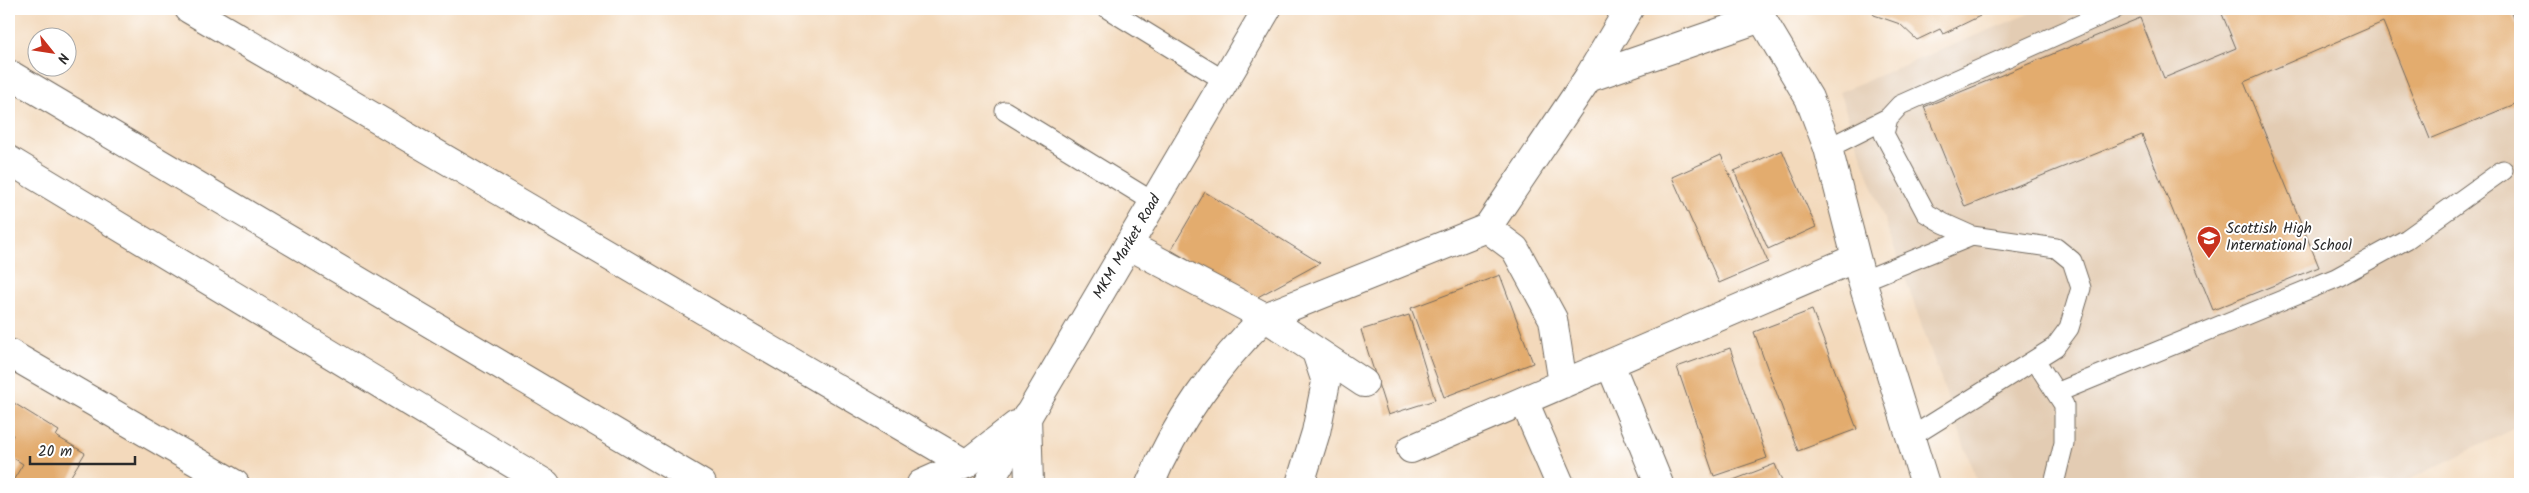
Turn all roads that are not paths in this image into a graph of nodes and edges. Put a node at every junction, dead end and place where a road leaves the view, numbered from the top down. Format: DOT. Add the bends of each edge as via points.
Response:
graph roads {
  1 [pos="189,9"];
  2 [pos="1108,9"];
  3 [pos="1267,9"];
  4 [pos="1629,9"];
  5 [pos="2115,9"];
  6 [pos="1759,14"];
  7 [pos="9,74"];
  8 [pos="1588,78"];
  9 [pos="1225,81"];
  10 [pos="1005,111"];
  11 [pos="1888,118"];
  12 [pos="1828,148"];
  13 [pos="9,160"];
  14 [pos="2503,170"];
  15 [pos="1155,203"];
  16 [pos="1487,228"];
  17 [pos="1972,236"];
  18 [pos="1130,246"];
  19 [pos="1859,270"];
  20 [pos="1265,317"];
  21 [pos="1316,352"];
  22 [pos="9,353"];
  23 [pos="2035,360"];
  24 [pos="1610,364"];
  25 [pos="1364,383"];
  26 [pos="1563,384"];
  27 [pos="2056,393"];
  28 [pos="1524,401"];
  29 [pos="1027,416"];
  30 [pos="1912,437"];
  31 [pos="1411,449"];
  32 [pos="966,464"];
  33 [pos="235,484"];
  34 [pos="546,484"];
  35 [pos="702,484"];
  36 [pos="920,484"];
  37 [pos="988,484"];
  38 [pos="1029,484"];
  39 [pos="1150,484"];
  40 [pos="1300,484"];
  41 [pos="1560,484"];
  42 [pos="1659,484"];
  43 [pos="1925,484"];
  44 [pos="2054,484"];
  1 -- 32 [label="street"];
  2 -- 9 [label="lane"];
  3 -- 9 [label="street, MKM Market Road"];
  4 -- 8 [label="street"];
  5 -- 11 [label="lane" via="1900,105"];
  6 -- 8 [label="street"];
  6 -- 12 [label="street" via="1809,98"];
  7 -- 35 [label="street"];
  8 -- 16 [label="street"];
  9 -- 15 [label="street, MKM Market Road"];
  10 -- 15 [label="lane"];
  11 -- 12 [label="lane"];
  11 -- 17 [label="lane" via="1884,134 1926,213"];
  12 -- 19 [label="street"];
  13 -- 34 [label="street"];
  14 -- 27 [label="lane" via="2406,239 2336,278"];
  15 -- 18 [label="street, MKM Market Road"];
  16 -- 20 [label="street"];
  16 -- 26 [label="street" via="1515,249 1553,319"];
  17 -- 19 [label="lane"];
  17 -- 23 [label="lane" via="2056,248 2072,261 2081,288 2069,328 2055,347"];
  18 -- 20 [label="street"];
  18 -- 29 [label="street, MKM Market Road"];
  19 -- 24 [label="street"];
  19 -- 30 [label="street"];
  20 -- 21 [label="street"];
  20 -- 39 [label="street" via="1235,346 1198,398"];
  21 -- 25 [label="street"];
  21 -- 40 [label="street" via="1326,382 1316,432"];
  22 -- 33 [label="street"];
  23 -- 27 [label="lane"];
  23 -- 30 [label="lane"];
  24 -- 26 [label="street"];
  24 -- 42 [label="street"];
  26 -- 28 [label="street"];
  27 -- 44 [label="lane" via="2064,405 2064,443"];
  28 -- 31 [label="street"];
  28 -- 41 [label="street"];
  29 -- 32 [label="street"];
  29 -- 37 [label="street, MKM Market Road"];
  29 -- 38 [label="street"];
  30 -- 43 [label="street"];
  32 -- 36 [label="street"];
}
